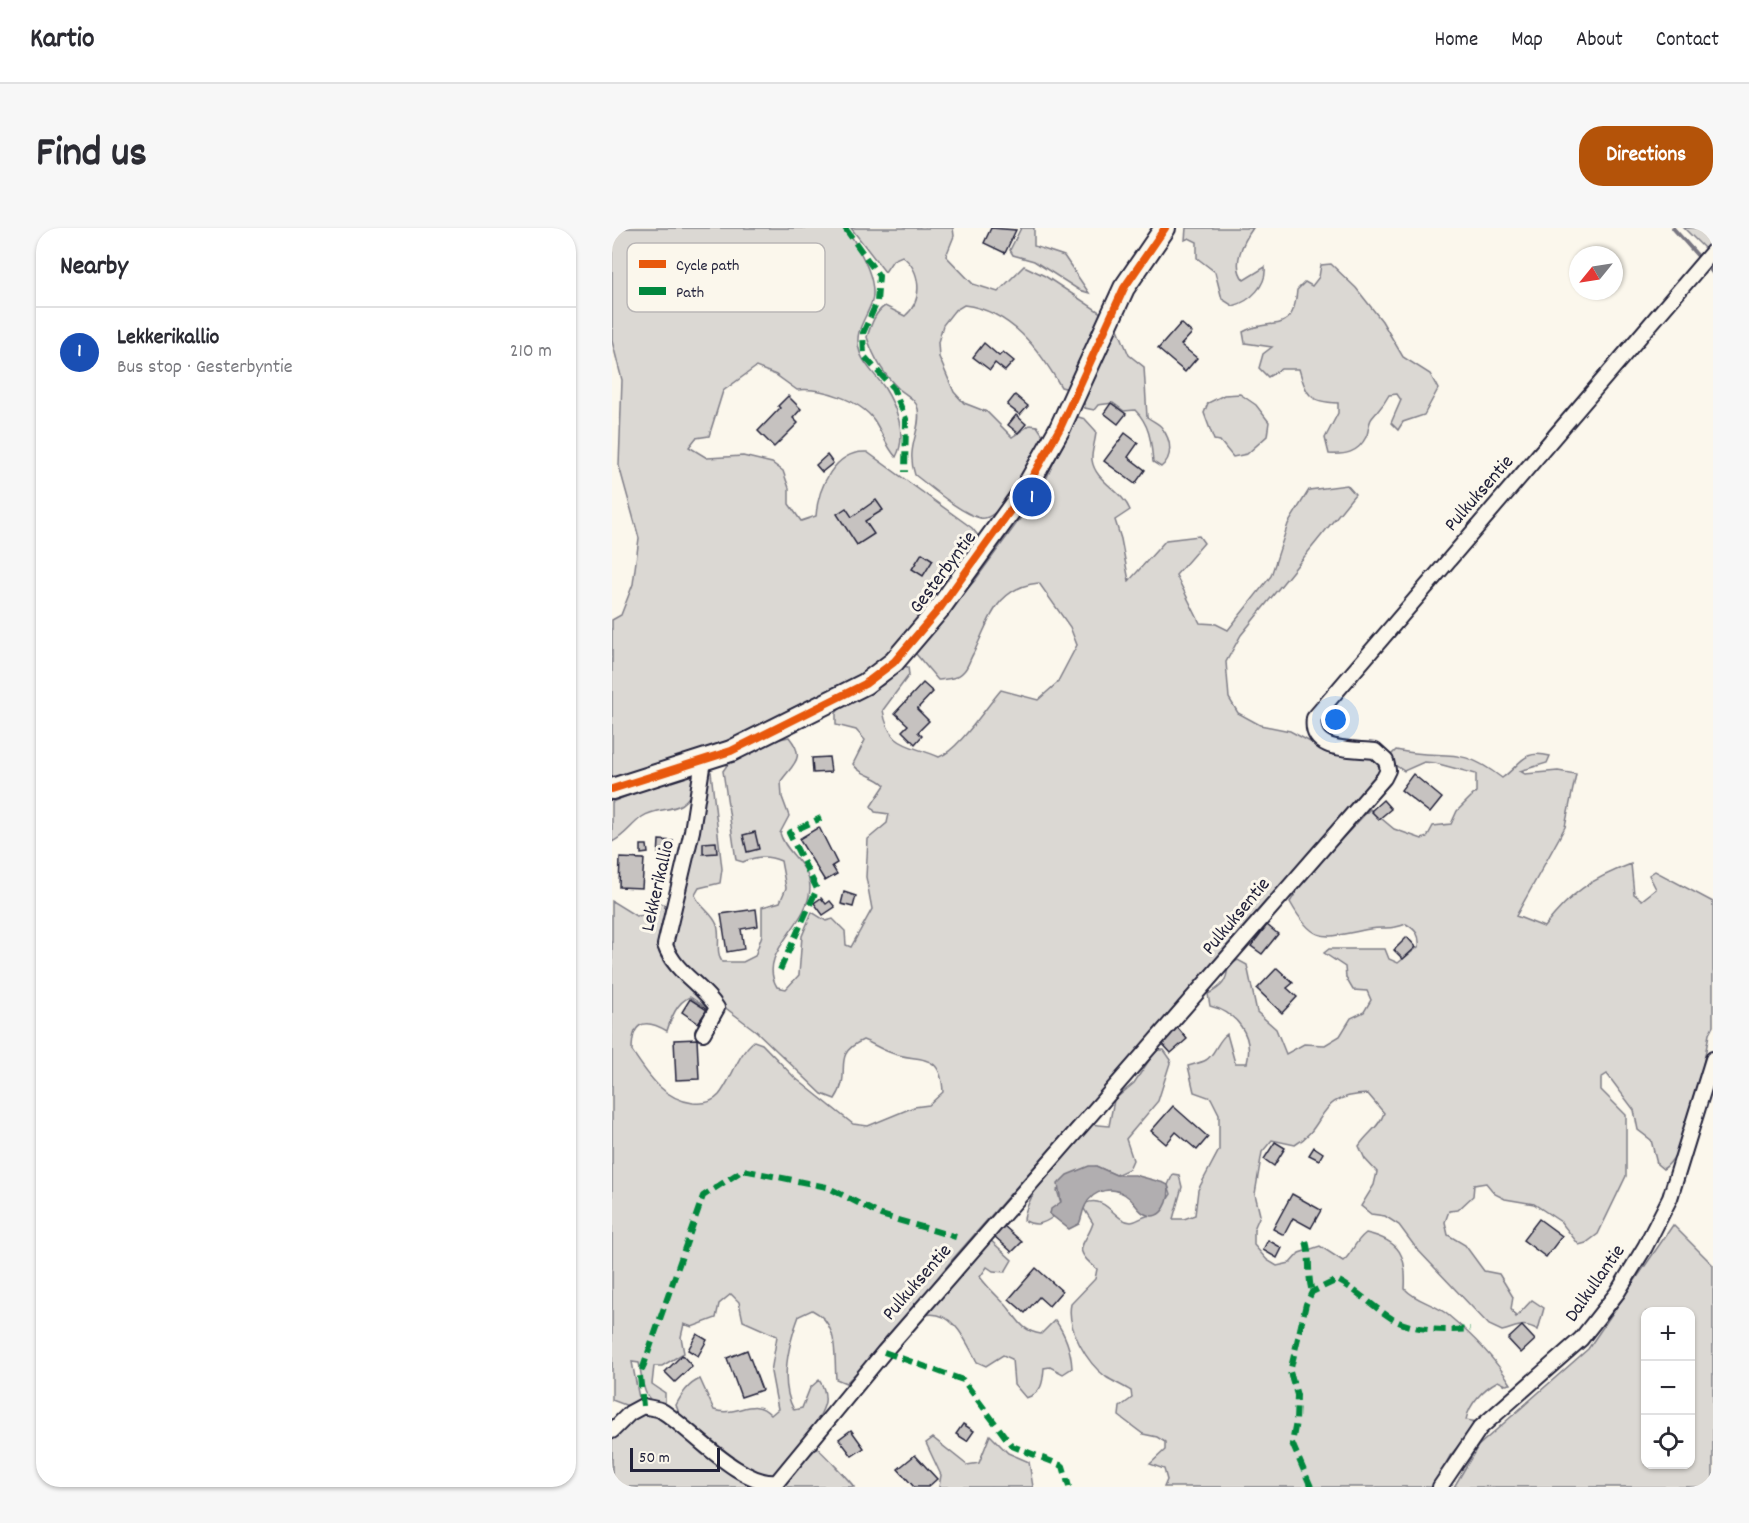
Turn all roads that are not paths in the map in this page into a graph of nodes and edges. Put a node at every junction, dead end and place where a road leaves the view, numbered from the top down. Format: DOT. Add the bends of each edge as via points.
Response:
graph roads {
  1 [pos="1165,228"];
  2 [pos="1713,251"];
  3 [pos="703,762"];
  4 [pos="612,789"];
  5 [pos="703,1033"];
  6 [pos="1713,1059"];
  7 [pos="612,1431"];
  8 [pos="1440,1487"];
  1 -- 3 [label="street, Gesterbyntie" via="1128,282 1060,428 1025,490 940,608 894,662 865,684"];
  2 -- 7 [label="street, Pulkuksentie" via="1314,718 1313,729 1324,744 1382,755 1388,770 1384,778 884,1352 777,1482 759,1486 740,1476 706,1452 661,1411 643,1406"];
  3 -- 4 [label="street, Gesterbyntie"];
  3 -- 5 [label="street, Lekkerikallio" via="692,831 665,945 676,967 717,1008"];
  6 -- 8 [label="street, Dalkullantie" via="1670,1198 1617,1293 1581,1339 1480,1428"];
}
